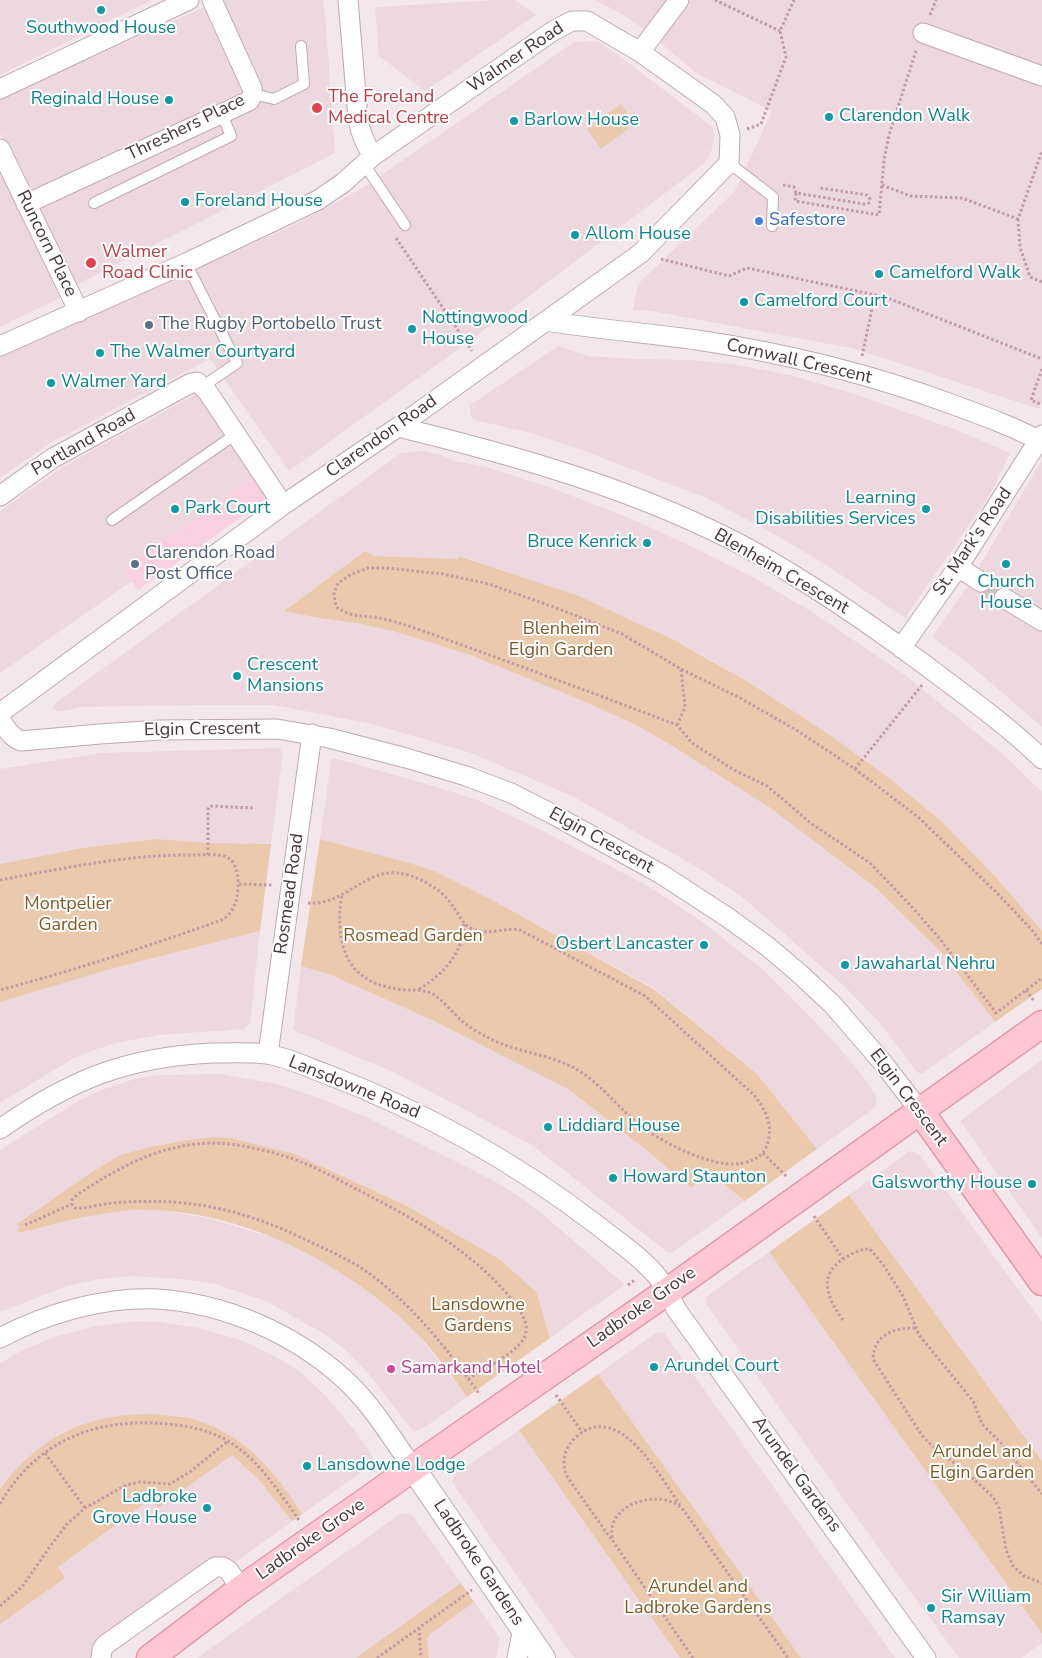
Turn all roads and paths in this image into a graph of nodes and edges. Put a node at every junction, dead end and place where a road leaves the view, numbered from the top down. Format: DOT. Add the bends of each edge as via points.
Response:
graph roads {
  1 [pos="189,0"];
  2 [pos="212,0"];
  3 [pos="348,0"];
  4 [pos="679,0"];
  5 [pos="715,0"];
  6 [pos="794,0"];
  7 [pos="936,0"];
  8 [pos="780,31"];
  9 [pos="923,33"];
  10 [pos="301,46"];
  11 [pos="640,52"];
  12 [pos="1042,76"];
  13 [pos="0,89"];
  14 [pos="252,94"];
  15 [pos="222,114"];
  16 [pos="730,135"];
  17 [pos="0,149"];
  18 [pos="1042,151"];
  19 [pos="368,160"];
  20 [pos="729,163"];
  21 [pos="777,181"];
  22 [pos="882,185"];
  23 [pos="820,188"];
  24 [pos="796,193"];
  25 [pos="94,203"];
  26 [pos="26,204"];
  27 [pos="1018,219"];
  28 [pos="405,225"];
  29 [pos="772,226"];
  30 [pos="395,237"];
  31 [pos="641,253"];
  32 [pos="186,263"];
  33 [pos="1042,282"];
  34 [pos="875,296"];
  35 [pos="79,312"];
  36 [pos="546,320"];
  37 [pos="0,346"];
  38 [pos="1042,359"];
  39 [pos="482,367"];
  40 [pos="1042,369"];
  41 [pos="858,374"];
  42 [pos="203,386"];
  43 [pos="1042,404"];
  44 [pos="398,427"];
  45 [pos="236,434"];
  46 [pos="1041,439"];
  47 [pos="0,496"];
  48 [pos="283,505"];
  49 [pos="112,520"];
  50 [pos="958,567"];
  51 [pos="981,582"];
  52 [pos="1004,598"];
  53 [pos="1042,621"];
  54 [pos="901,648"];
  55 [pos="681,669"];
  56 [pos="930,669"];
  57 [pos="0,713"];
  58 [pos="0,719"];
  59 [pos="677,726"];
  60 [pos="312,734"];
  61 [pos="1042,759"];
  62 [pos="855,769"];
  63 [pos="254,808"];
  64 [pos="208,855"];
  65 [pos="0,880"];
  66 [pos="238,884"];
  67 [pos="291,893"];
  68 [pos="342,896"];
  69 [pos="464,924"];
  70 [pos="1042,944"];
  71 [pos="1042,978"];
  72 [pos="419,989"];
  73 [pos="0,990"];
  74 [pos="1026,990"];
  75 [pos="1038,1013"];
  76 [pos="268,1054"];
  77 [pos="920,1112"];
  78 [pos="0,1129"];
  79 [pos="763,1153"];
  80 [pos="786,1176"];
  81 [pos="72,1204"];
  82 [pos="814,1216"];
  83 [pos="26,1225"];
  84 [pos="843,1259"];
  85 [pos="635,1280"];
  86 [pos="1042,1282"];
  87 [pos="628,1285"];
  88 [pos="668,1291"];
  89 [pos="843,1320"];
  90 [pos="915,1328"];
  91 [pos="0,1338"];
  92 [pos="543,1376"];
  93 [pos="468,1378"];
  94 [pos="491,1412"];
  95 [pos="582,1432"];
  96 [pos="228,1441"];
  97 [pos="44,1453"];
  98 [pos="413,1468"];
  99 [pos="1042,1494"];
  100 [pos="0,1504"];
  101 [pos="84,1508"];
  102 [pos="682,1508"];
  103 [pos="299,1520"];
  104 [pos="613,1542"];
  105 [pos="488,1578"];
  106 [pos="1042,1584"];
  107 [pos="241,1590"];
  108 [pos="0,1606"];
  109 [pos="419,1628"];
  110 [pos="523,1628"];
  111 [pos="102,1658"];
  112 [pos="150,1658"];
  113 [pos="377,1658"];
  114 [pos="421,1658"];
  115 [pos="517,1658"];
  116 [pos="543,1658"];
  117 [pos="693,1658"];
  118 [pos="788,1658"];
  119 [pos="926,1658"];
  1 -- 13 [label="street"];
  2 -- 14 [label="street, Threshers Place"];
  3 -- 19 [label="street" via="358,118"];
  4 -- 11 [label="street"];
  5 -- 8 [label="path"];
  6 -- 8 [label="path"];
  7 -- 9 [label="path"];
  8 -- 16 [label="path" via="786,57 761,124"];
  9 -- 12 [label="street"];
  9 -- 22 [label="path" via="889,135"];
  10 -- 14 [label="lane" via="304,84 274,99"];
  11 -- 16 [label="street, Walmer Road" via="713,104 725,117"];
  11 -- 19 [label="street, Walmer Road" via="587,21 572,21"];
  14 -- 15 [label="street, Threshers Place" via="249,101"];
  15 -- 25 [label="lane" via="231,136"];
  15 -- 26 [label="street, Threshers Place"];
  16 -- 20 [label="street"];
  17 -- 26 [label="street, Runcorn Place"];
  18 -- 27 [label="path"];
  19 -- 28 [label="lane"];
  19 -- 32 [label="street, Walmer Road" via="318,200"];
  20 -- 29 [label="lane" via="773,197"];
  20 -- 31 [label="street, Clarendon Road"];
  21 -- 24 [label="path" via="785,186 794,186"];
  22 -- 24 [label="path" via="879,215 794,202"];
  22 -- 27 [label="path" via="910,196 962,198"];
  23 -- 24 [label="path" via="867,195 869,203"];
  26 -- 35 [label="street, Runcorn Place"];
  27 -- 33 [label="path" via="1020,247 1030,277"];
  30 -- 39 [label="path"];
  31 -- 34 [label="path" via="729,276 747,268"];
  31 -- 36 [label="street, Clarendon Road"];
  32 -- 35 [label="street, Walmer Road"];
  32 -- 42 [label="lane" via="237,363"];
  34 -- 38 [label="path" via="885,297"];
  34 -- 41 [label="path"];
  35 -- 37 [label="street, Walmer Road"];
  36 -- 39 [label="street, Clarendon Road"];
  36 -- 41 [label="street, Cornwall Crescent" via="753,349"];
  39 -- 44 [label="street, Clarendon Road"];
  40 -- 43 [label="path" via="1031,400"];
  41 -- 46 [label="street, Cornwall Crescent" via="942,400"];
  42 -- 45 [label="street"];
  42 -- 47 [label="street, Portland Road" via="191,383 53,458"];
  44 -- 48 [label="street, Clarendon Road"];
  44 -- 54 [label="street, Blenheim Crescent" via="478,448 635,497 751,551"];
  45 -- 48 [label="street"];
  45 -- 49 [label="lane"];
  46 -- 50 [label="street, St. Mark's Road"];
  48 -- 57 [label="street, Clarendon Road"];
  50 -- 51 [label="street"];
  50 -- 54 [label="street, St. Mark's Road"];
  52 -- 53 [label="street"];
  54 -- 56 [label="street, Blenheim Crescent"];
  55 -- 59 [label="path" via="685,707"];
  55 -- 59 [label="path" via="622,634 489,584 443,574 368,568 338,583 334,594 336,607 346,614 400,623"];
  55 -- 62 [label="path" via="798,731"];
  56 -- 61 [label="street, Blenheim Crescent"];
  56 -- 62 [label="path" via="923,684"];
  58 -- 60 [label="street, Elgin Crescent" via="21,741 203,729 278,729"];
  59 -- 74 [label="path" via="692,743 766,786 812,824 870,863 940,939 996,1013"];
  60 -- 67 [label="street, Rosmead Road"];
  60 -- 77 [label="street, Elgin Crescent" via="436,766 511,793 684,888 800,974 858,1032"];
  62 -- 70 [label="path" via="918,817 997,893"];
  63 -- 64 [label="path" via="210,806"];
  64 -- 65 [label="path" via="167,854 119,859"];
  64 -- 66 [label="path" via="232,860"];
  66 -- 67 [label="path"];
  66 -- 73 [label="path" via="236,904 230,915 222,920 159,943"];
  67 -- 68 [label="path" via="311,903"];
  67 -- 76 [label="street, Rosmead Road"];
  68 -- 69 [label="path" via="369,878 404,874 432,886 449,900"];
  68 -- 72 [label="path" via="343,942 348,960 356,970 380,986"];
  69 -- 72 [label="path" via="464,935 449,964"];
  69 -- 79 [label="path" via="485,932 520,930 645,996 747,1087 762,1106 770,1129"];
  71 -- 74 [label="path"];
  72 -- 79 [label="path" via="433,994 464,1023 489,1038 566,1064 582,1073 645,1129 696,1157 739,1164 754,1160"];
  74 -- 75 [label="path"];
  75 -- 77 [label="main road, Ladbroke Grove"];
  76 -- 78 [label="street, Lansdowne Road" via="191,1054 118,1067 72,1085"];
  76 -- 88 [label="street, Lansdowne Road" via="326,1074 432,1121 540,1183 622,1244 656,1275"];
  77 -- 86 [label="main road, Elgin Crescent"];
  77 -- 88 [label="main road, Ladbroke Grove"];
  79 -- 80 [label="path"];
  81 -- 83 [label="path"];
  81 -- 93 [label="path" via="75,1208 144,1201 209,1205 284,1229 356,1265 384,1286 442,1344"];
  81 -- 93 [label="path" via="77,1195 121,1167 149,1154 186,1146 213,1143 242,1147 304,1163 430,1229 489,1274 518,1307 526,1321 522,1343"];
  82 -- 84 [label="path"];
  84 -- 89 [label="path" via="832,1268 827,1278 835,1309"];
  84 -- 90 [label="path" via="870,1249 906,1302"];
  85 -- 87 [label="path"];
  88 -- 92 [label="main road, Ladbroke Grove"];
  88 -- 119 [label="street, Arundel Gardens" via="676,1309"];
  90 -- 99 [label="path" via="972,1401 982,1424"];
  90 -- 106 [label="path" via="890,1331 880,1338 873,1348 873,1359 921,1434 993,1497 1000,1508 1006,1550 1013,1566 1024,1576"];
  91 -- 98 [label="street" via="48,1317 119,1301 156,1299 226,1312 299,1344 324,1362 365,1401"];
  92 -- 94 [label="main road, Ladbroke Grove"];
  92 -- 95 [label="path"];
  93 -- 94 [label="path"];
  94 -- 98 [label="main road, Ladbroke Grove"];
  95 -- 102 [label="path" via="604,1426 626,1435 641,1450"];
  95 -- 104 [label="path" via="566,1449 563,1462 566,1475"];
  96 -- 97 [label="path" via="205,1430 186,1426 125,1424 90,1429"];
  96 -- 101 [label="path" via="185,1476 170,1484 140,1482 126,1485"];
  96 -- 103 [label="path" via="264,1473"];
  97 -- 100 [label="path" via="21,1475"];
  97 -- 101 [label="path"];
  98 -- 105 [label="street, Ladbroke Gardens"];
  98 -- 107 [label="main road, Ladbroke Grove"];
  101 -- 108 [label="path" via="67,1524 22,1588"];
  102 -- 104 [label="path" via="662,1499 630,1505 611,1527"];
  102 -- 118 [label="path"];
  104 -- 117 [label="path"];
  105 -- 109 [label="path"];
  105 -- 110 [label="street, Ladbroke Gardens"];
  107 -- 111 [label="street, Ladbroke Grove" via="223,1566 215,1567 105,1645"];
  107 -- 112 [label="main road, Ladbroke Grove"];
  109 -- 113 [label="path"];
  109 -- 114 [label="path"];
  110 -- 115 [label="street"];
  110 -- 116 [label="street, Ladbroke Gardens"];
}
